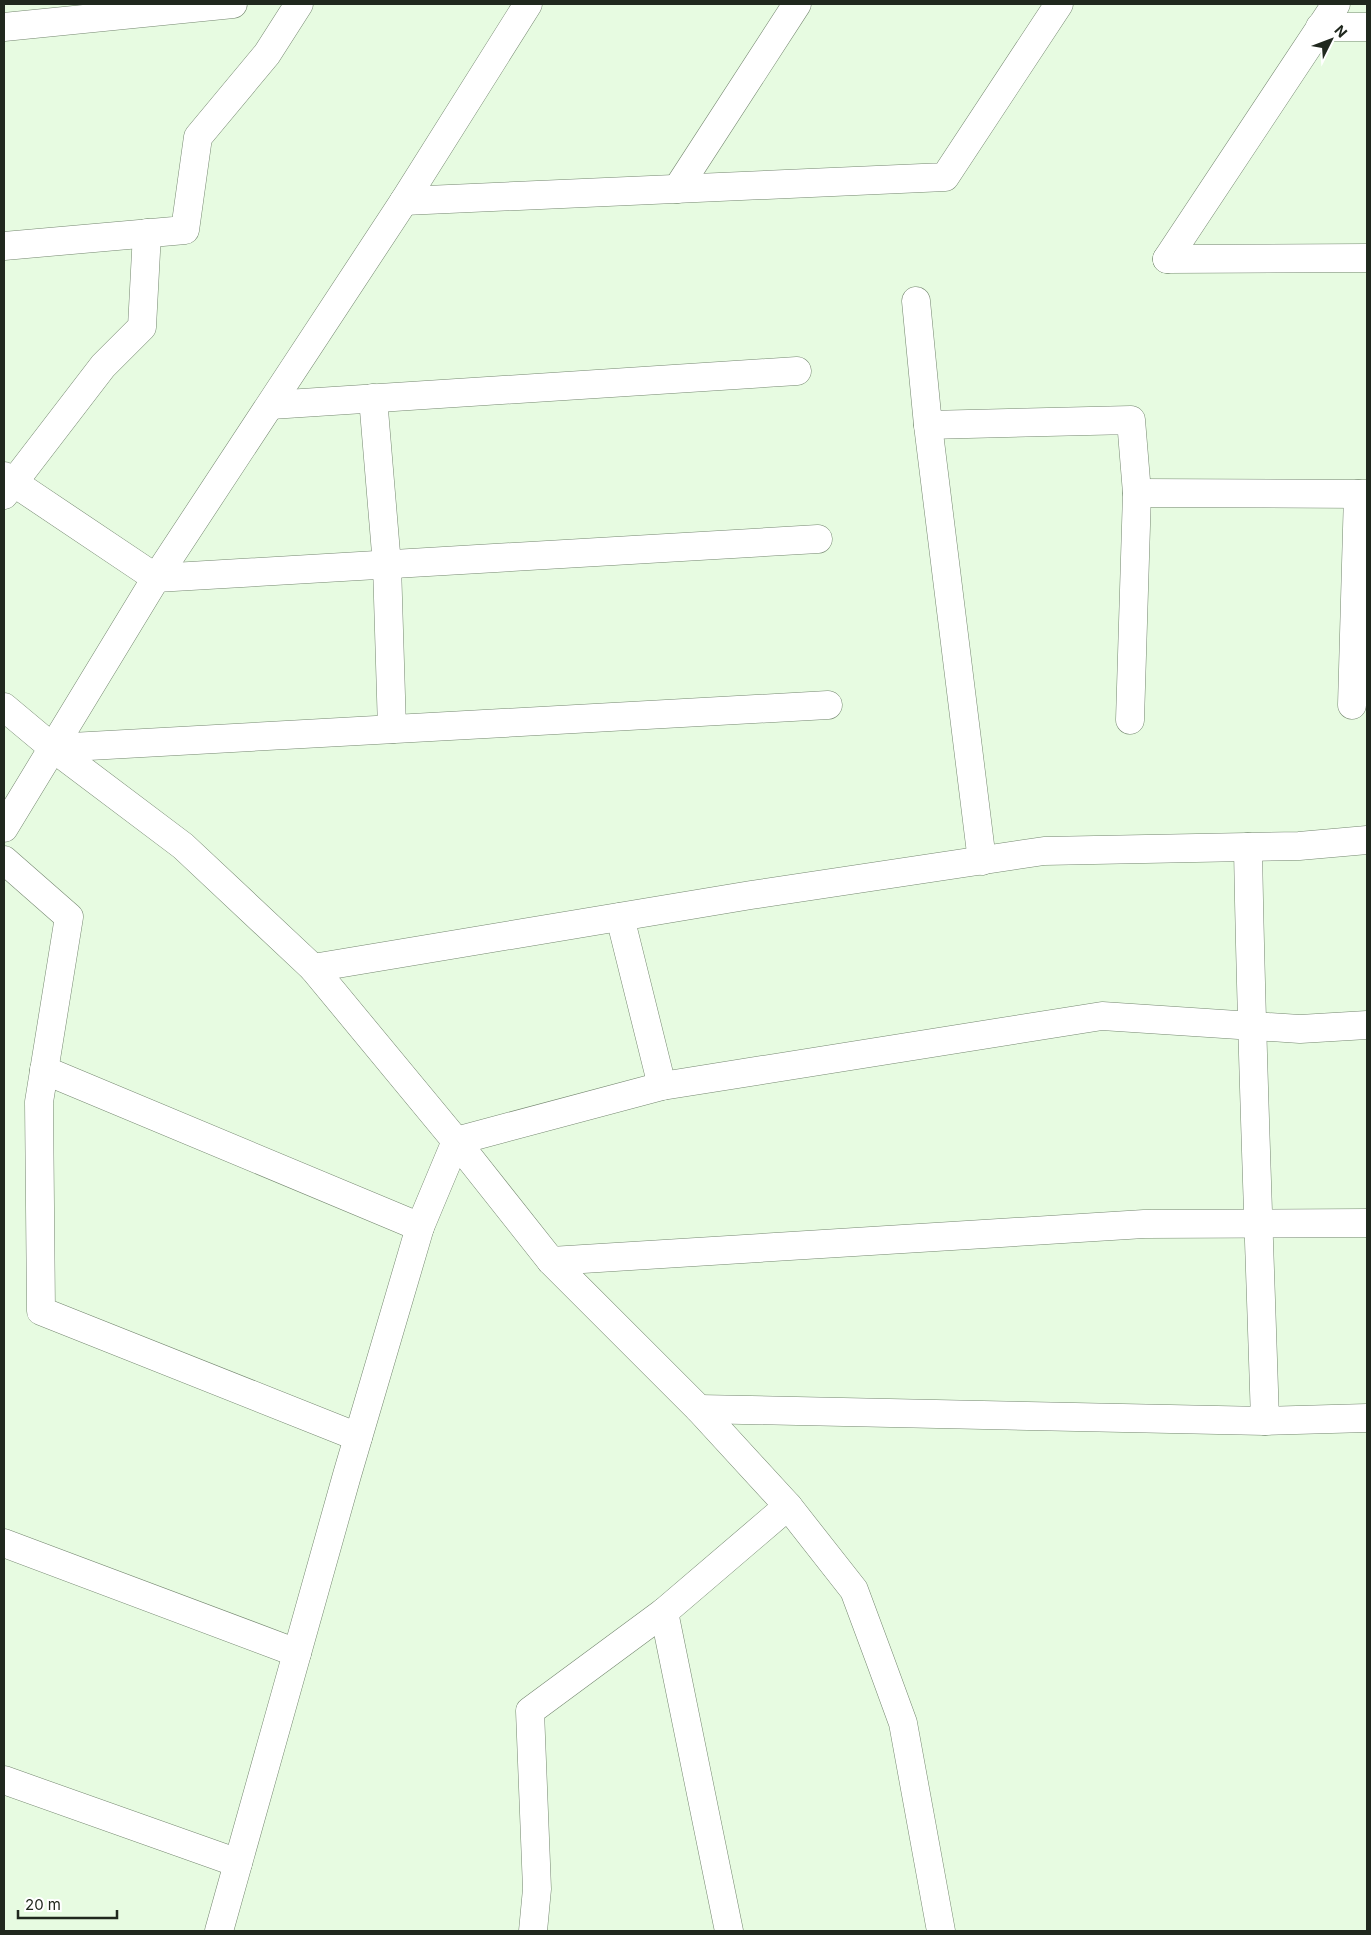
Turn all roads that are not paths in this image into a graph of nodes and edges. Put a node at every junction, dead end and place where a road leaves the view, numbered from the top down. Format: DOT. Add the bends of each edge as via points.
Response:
graph roads {
  1 [pos="233,4"];
  2 [pos="299,4"];
  3 [pos="528,4"];
  4 [pos="797,4"];
  5 [pos="1059,4"];
  6 [pos="1336,4"];
  7 [pos="4,27"];
  8 [pos="1320,27"];
  9 [pos="1367,27"];
  10 [pos="677,189"];
  11 [pos="404,201"];
  12 [pos="147,233"];
  13 [pos="4,246"];
  14 [pos="1367,258"];
  15 [pos="916,302"];
  16 [pos="797,371"];
  17 [pos="373,398"];
  18 [pos="271,404"];
  19 [pos="928,425"];
  20 [pos="7,484"];
  21 [pos="1137,493"];
  22 [pos="1363,494"];
  23 [pos="818,539"];
  24 [pos="387,565"];
  25 [pos="156,578"];
  26 [pos="828,705"];
  27 [pos="1352,705"];
  28 [pos="4,707"];
  29 [pos="1130,720"];
  30 [pos="392,729"];
  31 [pos="53,748"];
  32 [pos="4,828"];
  33 [pos="1367,840"];
  34 [pos="1248,847"];
  35 [pos="4,860"];
  36 [pos="982,861"];
  37 [pos="620,917"];
  38 [pos="313,968"];
  39 [pos="1251,1025"];
  40 [pos="1367,1025"];
  41 [pos="44,1070"];
  42 [pos="662,1086"];
  43 [pos="456,1141"];
  44 [pos="1367,1223"];
  45 [pos="1259,1224"];
  46 [pos="420,1228"];
  47 [pos="551,1261"];
  48 [pos="699,1409"];
  49 [pos="1367,1418"];
  50 [pos="1265,1421"];
  51 [pos="358,1437"];
  52 [pos="788,1506"];
  53 [pos="4,1543"];
  54 [pos="664,1612"];
  55 [pos="298,1653"];
  56 [pos="4,1780"];
  57 [pos="238,1863"];
  58 [pos="219,1931"];
  59 [pos="533,1931"];
  60 [pos="729,1931"];
  61 [pos="941,1931"];
  1 -- 7 [label="street"];
  2 -- 12 [label="street" via="267,54 198,137 185,230"];
  3 -- 11 [label="street"];
  4 -- 10 [label="street"];
  5 -- 10 [label="street" via="945,177"];
  6 -- 8 [label="street"];
  8 -- 9 [label="street"];
  8 -- 14 [label="street" via="1167,258"];
  10 -- 11 [label="street"];
  11 -- 18 [label="street"];
  12 -- 13 [label="street"];
  12 -- 20 [label="street" via="142,327 103,366"];
  15 -- 19 [label="street"];
  16 -- 17 [label="street"];
  17 -- 18 [label="street"];
  17 -- 24 [label="street"];
  18 -- 25 [label="street"];
  19 -- 21 [label="street" via="1131,420"];
  19 -- 36 [label="street"];
  20 -- 25 [label="street"];
  21 -- 22 [label="street"];
  21 -- 29 [label="street"];
  22 -- 27 [label="street"];
  23 -- 24 [label="street"];
  24 -- 25 [label="street"];
  24 -- 30 [label="street"];
  25 -- 31 [label="street"];
  26 -- 30 [label="street"];
  28 -- 31 [label="street"];
  30 -- 31 [label="street"];
  31 -- 32 [label="street"];
  31 -- 38 [label="street" via="183,846"];
  33 -- 34 [label="street"];
  34 -- 36 [label="street" via="1044,851"];
  34 -- 39 [label="street"];
  35 -- 41 [label="street" via="69,918"];
  36 -- 37 [label="street"];
  37 -- 38 [label="street"];
  37 -- 42 [label="street"];
  38 -- 43 [label="street"];
  39 -- 40 [label="street" via="1300,1028"];
  39 -- 42 [label="street" via="1102,1016"];
  39 -- 45 [label="street"];
  41 -- 46 [label="street"];
  41 -- 51 [label="street" via="39,1102 42,1311"];
  42 -- 43 [label="street"];
  43 -- 46 [label="street"];
  43 -- 47 [label="street"];
  44 -- 45 [label="street"];
  45 -- 47 [label="street" via="1144,1224"];
  45 -- 50 [label="street"];
  46 -- 51 [label="street"];
  47 -- 48 [label="street"];
  48 -- 50 [label="street"];
  48 -- 52 [label="street"];
  49 -- 50 [label="street"];
  51 -- 55 [label="street"];
  52 -- 54 [label="street"];
  52 -- 61 [label="street" via="854,1590 884,1669 903,1723"];
  53 -- 55 [label="street"];
  54 -- 59 [label="street" via="530,1711 537,1889"];
  54 -- 60 [label="street"];
  55 -- 57 [label="street"];
  56 -- 57 [label="street"];
  57 -- 58 [label="street"];
}
